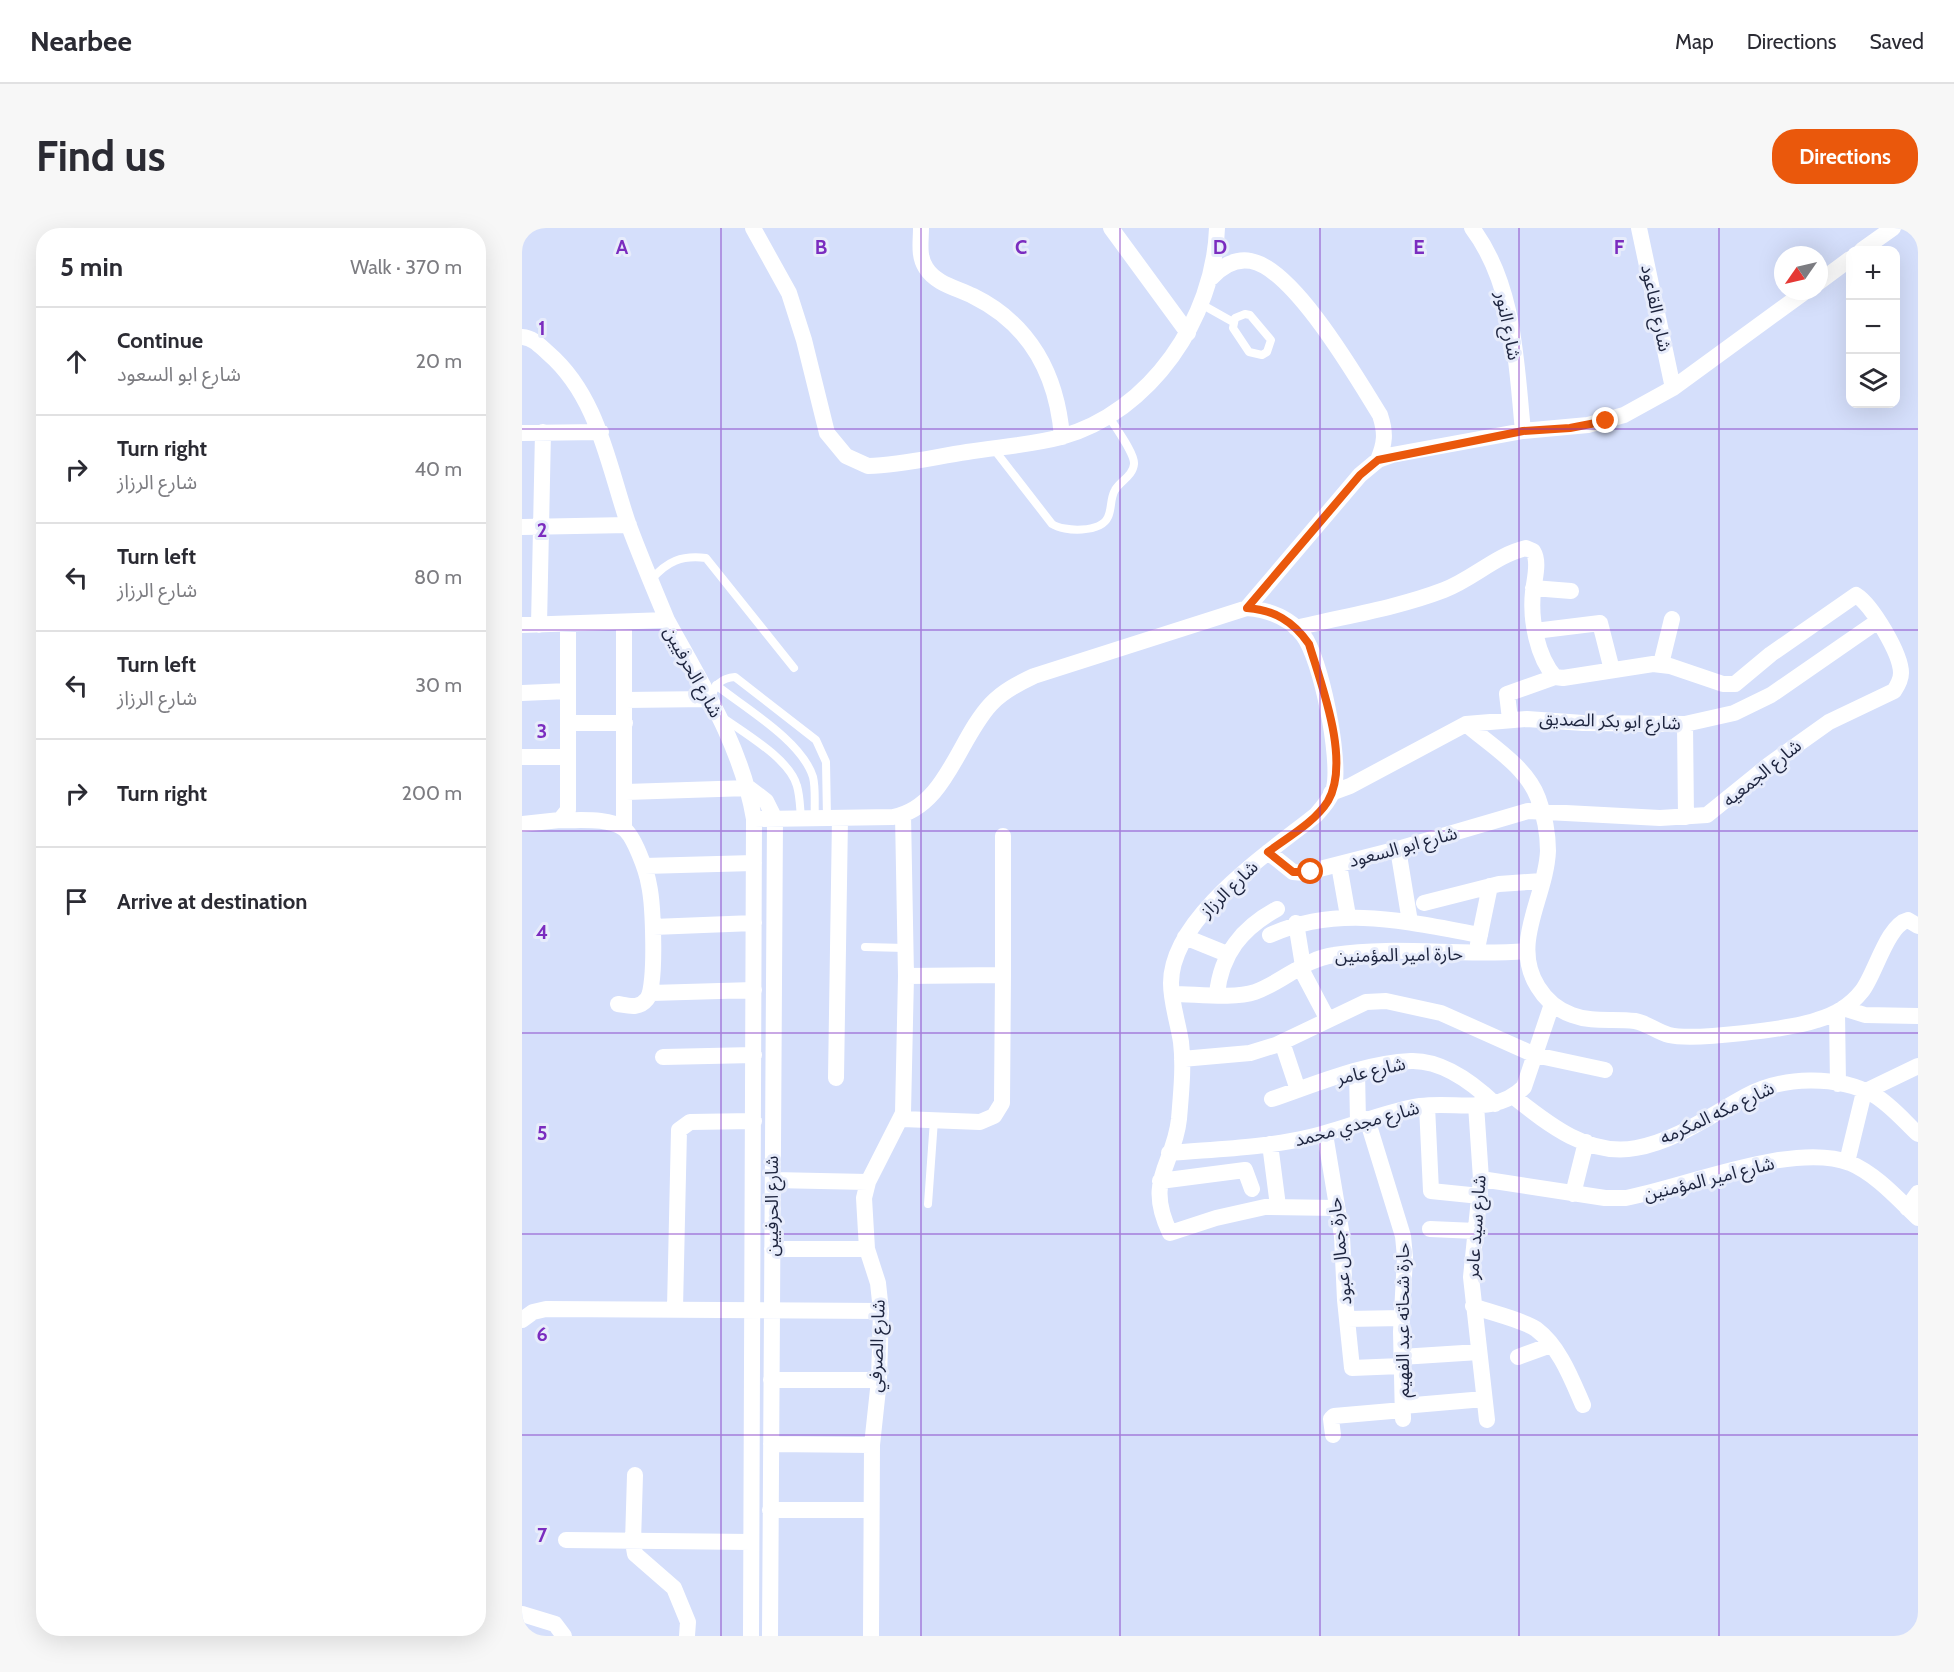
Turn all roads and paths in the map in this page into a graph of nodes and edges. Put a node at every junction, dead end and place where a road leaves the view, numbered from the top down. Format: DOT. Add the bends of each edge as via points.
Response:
graph roads {
  1 [pos="753,228"];
  2 [pos="921,228"];
  3 [pos="1111,228"];
  4 [pos="1217,228"];
  5 [pos="1472,228"];
  6 [pos="1639,228"];
  7 [pos="1893,228"];
  8 [pos="1868,246"];
  9 [pos="1846,263"];
  10 [pos="1828,276"];
  11 [pos="1211,278"];
  12 [pos="1794,300"];
  13 [pos="1201,304"];
  14 [pos="1233,322"];
  15 [pos="1188,333"];
  16 [pos="522,337"];
  17 [pos="1673,388"];
  18 [pos="1107,415"];
  19 [pos="1523,431"];
  20 [pos="543,432"];
  21 [pos="601,432"];
  22 [pos="522,433"];
  23 [pos="1062,437"];
  24 [pos="993,448"];
  25 [pos="1378,460"];
  26 [pos="629,525"];
  27 [pos="522,526"];
  28 [pos="541,526"];
  29 [pos="651,581"];
  30 [pos="1533,588"];
  31 [pos="1571,591"];
  32 [pos="1247,608"];
  33 [pos="1672,619"];
  34 [pos="667,620"];
  35 [pos="1878,621"];
  36 [pos="624,622"];
  37 [pos="568,624"];
  38 [pos="522,625"];
  39 [pos="539,625"];
  40 [pos="1296,628"];
  41 [pos="1534,631"];
  42 [pos="1661,664"];
  43 [pos="794,668"];
  44 [pos="1612,670"];
  45 [pos="1555,677"];
  46 [pos="568,691"];
  47 [pos="522,693"];
  48 [pos="715,699"];
  49 [pos="625,700"];
  50 [pos="1510,719"];
  51 [pos="568,723"];
  52 [pos="625,723"];
  53 [pos="1466,724"];
  54 [pos="1685,724"];
  55 [pos="522,757"];
  56 [pos="568,757"];
  57 [pos="749,788"];
  58 [pos="626,792"];
  59 [pos="1331,793"];
  60 [pos="1542,810"];
  61 [pos="903,815"];
  62 [pos="821,818"];
  63 [pos="1686,818"];
  64 [pos="754,819"];
  65 [pos="775,819"];
  66 [pos="560,820"];
  67 [pos="522,824"];
  68 [pos="624,828"];
  69 [pos="1003,836"];
  70 [pos="1398,849"];
  71 [pos="1268,852"];
  72 [pos="754,863"];
  73 [pos="1339,865"];
  74 [pos="644,866"];
  75 [pos="1542,881"];
  76 [pos="1490,886"];
  77 [pos="1424,903"];
  78 [pos="1277,909"];
  79 [pos="1348,916"];
  80 [pos="1410,922"];
  81 [pos="754,923"];
  82 [pos="1296,923"];
  83 [pos="1918,926"];
  84 [pos="653,927"];
  85 [pos="1270,935"];
  86 [pos="1480,935"];
  87 [pos="1185,937"];
  88 [pos="865,946"];
  89 [pos="905,948"];
  90 [pos="1526,951"];
  91 [pos="1227,954"];
  92 [pos="1476,954"];
  93 [pos="1301,967"];
  94 [pos="1003,975"];
  95 [pos="906,976"];
  96 [pos="754,990"];
  97 [pos="651,993"];
  98 [pos="1173,993"];
  99 [pos="1217,994"];
  100 [pos="618,1004"];
  101 [pos="1552,1004"];
  102 [pos="1840,1010"];
  103 [pos="1918,1016"];
  104 [pos="1328,1020"];
  105 [pos="1282,1042"];
  106 [pos="754,1055"];
  107 [pos="1535,1055"];
  108 [pos="663,1057"];
  109 [pos="1182,1059"];
  110 [pos="1918,1066"];
  111 [pos="1605,1070"];
  112 [pos="1357,1071"];
  113 [pos="836,1078"];
  114 [pos="1838,1084"];
  115 [pos="1298,1090"];
  116 [pos="1864,1092"];
  117 [pos="1514,1097"];
  118 [pos="1272,1099"];
  119 [pos="1495,1104"];
  120 [pos="1476,1105"];
  121 [pos="1427,1106"];
  122 [pos="902,1119"];
  123 [pos="934,1120"];
  124 [pos="754,1121"];
  125 [pos="1362,1121"];
  126 [pos="1325,1134"];
  127 [pos="1918,1134"];
  128 [pos="1586,1142"];
  129 [pos="1270,1144"];
  130 [pos="1169,1153"];
  131 [pos="1847,1162"];
  132 [pos="773,1180"];
  133 [pos="1160,1181"];
  134 [pos="868,1182"];
  135 [pos="1480,1188"];
  136 [pos="1252,1189"];
  137 [pos="1918,1193"];
  138 [pos="1573,1194"];
  139 [pos="928,1204"];
  140 [pos="1278,1206"];
  141 [pos="1337,1208"];
  142 [pos="1912,1213"];
  143 [pos="1430,1229"];
  144 [pos="1476,1231"];
  145 [pos="772,1249"];
  146 [pos="867,1249"];
  147 [pos="1473,1306"];
  148 [pos="675,1308"];
  149 [pos="753,1311"];
  150 [pos="772,1311"];
  151 [pos="881,1311"];
  152 [pos="1347,1318"];
  153 [pos="1402,1318"];
  154 [pos="522,1320"];
  155 [pos="1551,1346"];
  156 [pos="1479,1352"];
  157 [pos="1518,1357"];
  158 [pos="1401,1362"];
  159 [pos="771,1380"];
  160 [pos="879,1380"];
  161 [pos="1484,1399"];
  162 [pos="1583,1405"];
  163 [pos="1403,1412"];
  164 [pos="1487,1420"];
  165 [pos="1333,1435"];
  166 [pos="771,1444"];
  167 [pos="872,1445"];
  168 [pos="634,1475"];
  169 [pos="770,1510"];
  170 [pos="871,1510"];
  171 [pos="566,1540"];
  172 [pos="633,1542"];
  173 [pos="751,1542"];
  174 [pos="751,1575"];
  175 [pos="770,1575"];
  176 [pos="522,1614"];
  177 [pos="564,1636"];
  178 [pos="687,1636"];
  179 [pos="751,1636"];
  180 [pos="770,1636"];
  181 [pos="870,1636"];
  1 -- 24 [label="street" via="789,293 827,433 846,456 868,466"];
  2 -- 23 [label="street" via="921,259 931,275 994,308 1031,342 1054,386"];
  3 -- 15 [label="street"];
  4 -- 11 [label="street"];
  5 -- 19 [label="street, شارع النور" via="1493,263 1503,291 1515,350"];
  6 -- 17 [label="street, شارع القاعود"];
  7 -- 8 [label="street"];
  9 -- 10 [label="street"];
  11 -- 13 [label="street"];
  11 -- 25 [label="street" via="1221,267 1236,261 1252,261 1266,267 1300,297 1380,415 1385,430"];
  12 -- 17 [label="street"];
  13 -- 14 [label="lane"];
  13 -- 15 [label="street"];
  14 -- 14 [label="lane" via="1249,352 1267,352 1271,340 1250,315 1240,315"];
  15 -- 18 [label="street" via="1147,385"];
  16 -- 21 [label="street" via="531,338 571,378"];
  17 -- 19 [label="street" via="1606,421"];
  18 -- 23 [label="street"];
  18 -- 24 [label="lane" via="1134,465 1113,493 1108,518 1096,527 1063,529 1052,524"];
  19 -- 25 [label="street"];
  20 -- 21 [label="street"];
  20 -- 22 [label="street"];
  20 -- 28 [label="street"];
  21 -- 26 [label="street"];
  23 -- 24 [label="street"];
  25 -- 32 [label="street" via="1360,475"];
  26 -- 28 [label="street"];
  26 -- 29 [label="street"];
  27 -- 28 [label="street"];
  28 -- 39 [label="street"];
  29 -- 34 [label="street"];
  29 -- 43 [label="lane" via="661,568 675,560 690,556 706,558"];
  30 -- 31 [label="street"];
  30 -- 40 [label="street" via="1536,557 1526,548 1425,597"];
  30 -- 41 [label="street"];
  32 -- 40 [label="street" via="1273,613"];
  32 -- 61 [label="street" via="1020,683 991,704 923,804"];
  33 -- 42 [label="street"];
  34 -- 36 [label="street, شارع الحرفيين"];
  34 -- 48 [label="street, شارع الحرفيين"];
  35 -- 42 [label="street" via="1859,596 1853,596 1771,654 1739,682 1729,685"];
  35 -- 54 [label="street, شارع ابو بكر الصديق" via="1753,706"];
  35 -- 63 [label="street, شارع الجمعيه" via="1900,667 1899,684 1894,691 1829,722 1716,809"];
  36 -- 37 [label="street, شارع الحرفيين"];
  36 -- 49 [label="street"];
  37 -- 39 [label="street, شارع الحرفيين"];
  37 -- 46 [label="street"];
  38 -- 39 [label="street, شارع الحرفيين"];
  40 -- 59 [label="street" via="1309,644 1330,718 1335,747"];
  41 -- 44 [label="street" via="1600,623"];
  41 -- 45 [label="street"];
  42 -- 44 [label="street"];
  44 -- 45 [label="street"];
  45 -- 50 [label="street" via="1507,694"];
  46 -- 47 [label="street"];
  46 -- 51 [label="street"];
  48 -- 49 [label="street"];
  48 -- 57 [label="street, شارع الحرفيين"];
  48 -- 62 [label="lane" via="775,756"];
  48 -- 62 [label="lane" via="791,744 804,758 814,780"];
  48 -- 62 [label="lane" via="728,678 735,677 816,740 826,762"];
  49 -- 52 [label="street"];
  50 -- 53 [label="street, شارع ابو بكر الصديق"];
  50 -- 54 [label="street, شارع ابو بكر الصديق"];
  51 -- 52 [label="street"];
  51 -- 56 [label="street"];
  52 -- 58 [label="street"];
  53 -- 59 [label="street, شارع ابو بكر الصديق"];
  53 -- 60 [label="street" via="1528,778"];
  54 -- 63 [label="street"];
  55 -- 56 [label="street"];
  56 -- 66 [label="street" via="568,810"];
  57 -- 58 [label="street"];
  57 -- 64 [label="street, شارع الحرفيين"];
  57 -- 65 [label="street, شارع الحرفيين" via="766,801"];
  58 -- 68 [label="street"];
  59 -- 71 [label="street, شارع الرزاز" via="1316,815"];
  60 -- 63 [label="street, شارع الجمعيه"];
  60 -- 70 [label="street, شارع ابو السعود" via="1502,817"];
  60 -- 75 [label="street" via="1548,852"];
  61 -- 62 [label="street"];
  61 -- 89 [label="street"];
  62 -- 65 [label="street"];
  62 -- 113 [label="street"];
  64 -- 65 [label="street"];
  64 -- 72 [label="street, شارع الحرفيين"];
  65 -- 132 [label="street, شارع الحرفيين"];
  66 -- 67 [label="street"];
  66 -- 68 [label="street" via="611,823"];
  68 -- 74 [label="street"];
  69 -- 94 [label="street"];
  70 -- 73 [label="street, شارع ابو السعود"];
  70 -- 80 [label="street"];
  71 -- 73 [label="street, شارع ابو السعود" via="1293,872"];
  71 -- 87 [label="street, شارع الرزاز" via="1237,877"];
  72 -- 74 [label="street"];
  72 -- 81 [label="street, شارع الحرفيين"];
  73 -- 79 [label="street"];
  74 -- 84 [label="street" via="650,885"];
  75 -- 76 [label="street"];
  75 -- 90 [label="street"];
  76 -- 77 [label="street"];
  76 -- 86 [label="street"];
  78 -- 91 [label="street" via="1248,928"];
  79 -- 80 [label="street"];
  79 -- 82 [label="street"];
  80 -- 86 [label="street"];
  81 -- 84 [label="street"];
  81 -- 96 [label="street, شارع الحرفيين"];
  82 -- 85 [label="street"];
  82 -- 93 [label="street"];
  83 -- 102 [label="street" via="1908,920 1900,923 1864,989"];
  84 -- 97 [label="street"];
  86 -- 92 [label="street"];
  87 -- 91 [label="street"];
  87 -- 98 [label="street, شارع الرزاز" via="1171,981"];
  88 -- 89 [label="lane"];
  89 -- 95 [label="street"];
  90 -- 92 [label="street, حارة امير المؤمنين"];
  90 -- 101 [label="street" via="1533,980"];
  91 -- 99 [label="street"];
  92 -- 93 [label="street, حارة امير المؤمنين" via="1342,954"];
  93 -- 99 [label="street, حارة امير المؤمنين" via="1253,992"];
  93 -- 104 [label="street"];
  94 -- 95 [label="street"];
  94 -- 123 [label="street" via="1002,1103 994,1116 980,1122"];
  95 -- 122 [label="street"];
  96 -- 97 [label="street"];
  96 -- 106 [label="street, شارع الحرفيين"];
  97 -- 100 [label="street" via="643,1004"];
  98 -- 99 [label="street, حارة امير المؤمنين"];
  98 -- 109 [label="street, شارع الرزاز"];
  101 -- 102 [label="street" via="1581,1018 1639,1021 1668,1035 1695,1037 1803,1024"];
  101 -- 107 [label="street"];
  102 -- 103 [label="street" via="1865,1015"];
  102 -- 114 [label="street"];
  104 -- 105 [label="street"];
  104 -- 107 [label="street" via="1366,1002 1386,1001 1441,1013"];
  105 -- 109 [label="street" via="1250,1053"];
  105 -- 115 [label="street"];
  106 -- 108 [label="street"];
  106 -- 124 [label="street, شارع الحرفيين"];
  107 -- 111 [label="street"];
  107 -- 117 [label="street" via="1524,1087"];
  109 -- 130 [label="street, شارع الرزاز" via="1179,1123"];
  110 -- 116 [label="street"];
  112 -- 115 [label="street, شارع عامر"];
  112 -- 119 [label="street, شارع عامر" via="1412,1061 1429,1064 1470,1082"];
  112 -- 125 [label="street, حارة شحاته عبد الفهيم"];
  114 -- 116 [label="street, شارع مكه المكرمه"];
  114 -- 128 [label="street, شارع مكه المكرمه" via="1811,1080 1777,1084 1749,1094 1666,1139 1635,1149"];
  115 -- 118 [label="street, شارع عامر"];
  116 -- 127 [label="street, شارع مكه المكرمه" via="1894,1110"];
  116 -- 131 [label="street"];
  117 -- 119 [label="street, شارع مجدي محمد"];
  117 -- 128 [label="street, شارع مكه المكرمه" via="1548,1124"];
  119 -- 120 [label="street, شارع مجدي محمد"];
  120 -- 121 [label="street, شارع مجدي محمد"];
  120 -- 135 [label="street, شارع سيد عامر"];
  121 -- 125 [label="street, شارع مجدي محمد"];
  121 -- 135 [label="street, شارع امير المؤمنين" via="1431,1191"];
  122 -- 123 [label="street"];
  122 -- 134 [label="street, شارع الصرفي"];
  123 -- 139 [label="lane"];
  124 -- 148 [label="street" via="690,1122 679,1130"];
  124 -- 149 [label="street, شارع الحرفيين"];
  125 -- 126 [label="street, شارع مجدي محمد"];
  125 -- 153 [label="street, حارة شحاته عبد الفهيم" via="1403,1236"];
  126 -- 129 [label="street, شارع مجدي محمد"];
  126 -- 141 [label="street, حارة جمال عبود"];
  128 -- 138 [label="street"];
  129 -- 130 [label="street, شارع مجدي محمد"];
  129 -- 140 [label="street"];
  130 -- 133 [label="street, شارع الرزاز"];
  131 -- 138 [label="street, شارع امير المؤمنين" via="1816,1157 1792,1159 1626,1198"];
  131 -- 142 [label="street, شارع امير المؤمنين" via="1869,1174"];
  132 -- 134 [label="street"];
  132 -- 145 [label="street, شارع الحرفيين"];
  133 -- 136 [label="street" via="1245,1170"];
  133 -- 140 [label="street, شارع الرزاز" via="1160,1199 1170,1233 1216,1218"];
  134 -- 146 [label="street, شارع الصرفي" via="864,1218"];
  135 -- 138 [label="street, شارع امير المؤمنين"];
  135 -- 144 [label="street, شارع سيد عامر"];
  137 -- 142 [label="street"];
  140 -- 141 [label="street"];
  141 -- 152 [label="street, حارة جمال عبود"];
  143 -- 144 [label="street"];
  144 -- 147 [label="street, شارع سيد عامر" via="1471,1277"];
  145 -- 146 [label="street"];
  145 -- 150 [label="street, شارع الحرفيين"];
  146 -- 151 [label="street, شارع الصرفي" via="878,1283"];
  147 -- 155 [label="street" via="1535,1329"];
  147 -- 156 [label="street, شارع سيد عامر"];
  148 -- 149 [label="street"];
  148 -- 154 [label="street" via="546,1308"];
  149 -- 150 [label="street"];
  149 -- 173 [label="street, شارع الحرفيين"];
  150 -- 151 [label="street"];
  150 -- 159 [label="street, شارع الحرفيين"];
  151 -- 160 [label="street, شارع الصرفي"];
  152 -- 153 [label="street"];
  152 -- 158 [label="street, حارة جمال عبود" via="1353,1369"];
  153 -- 158 [label="street, حارة شحاته عبد الفهيم"];
  155 -- 157 [label="street"];
  155 -- 162 [label="street" via="1568,1371"];
  156 -- 158 [label="street"];
  156 -- 161 [label="street, شارع سيد عامر"];
  158 -- 163 [label="street, حارة شحاته عبد الفهيم"];
  159 -- 160 [label="street"];
  159 -- 166 [label="street, شارع الحرفيين"];
  160 -- 167 [label="street, شارع الصرفي"];
  161 -- 163 [label="street"];
  161 -- 164 [label="street, شارع سيد عامر"];
  163 -- 165 [label="street" via="1334,1416"];
  166 -- 167 [label="street"];
  166 -- 169 [label="street, شارع الحرفيين"];
  167 -- 170 [label="street, شارع الصرفي"];
  168 -- 172 [label="street"];
  169 -- 170 [label="street"];
  169 -- 175 [label="street, شارع الحرفيين"];
  170 -- 181 [label="street, شارع الصرفي"];
  171 -- 172 [label="street"];
  172 -- 173 [label="street"];
  172 -- 178 [label="street" via="635,1554 674,1588 688,1622"];
  173 -- 174 [label="street, شارع الحرفيين"];
  174 -- 175 [label="street"];
  174 -- 179 [label="street, شارع الحرفيين"];
  175 -- 180 [label="street, شارع الحرفيين"];
  176 -- 177 [label="street" via="555,1624"];
}
